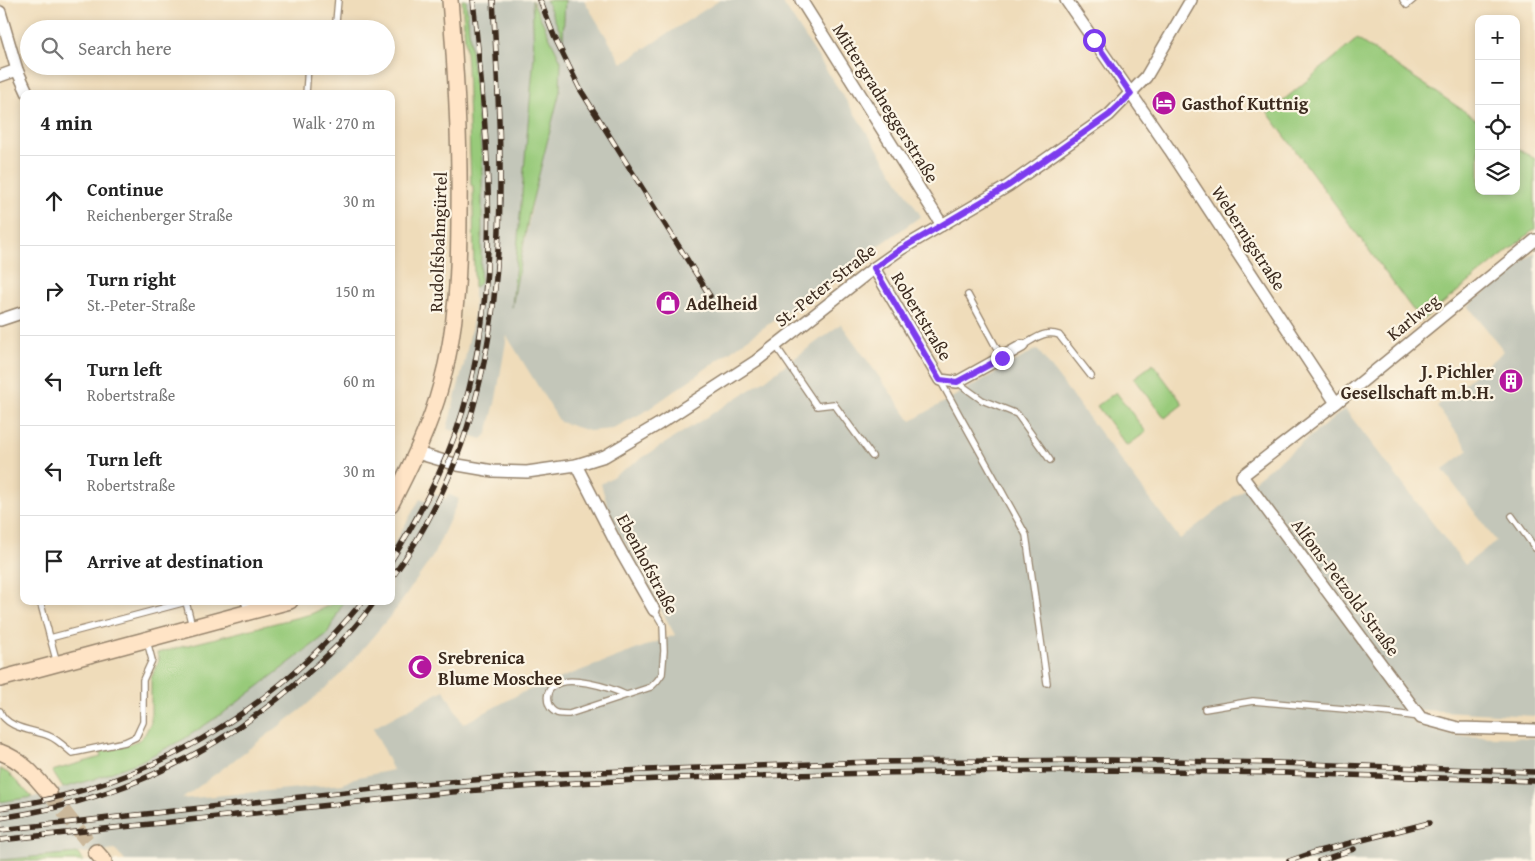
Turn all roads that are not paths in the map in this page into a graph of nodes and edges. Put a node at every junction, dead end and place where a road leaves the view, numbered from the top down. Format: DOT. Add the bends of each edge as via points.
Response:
graph roads {
  1 [pos="338,0"];
  2 [pos="450,0"];
  3 [pos="801,0"];
  4 [pos="1066,0"];
  5 [pos="1191,0"];
  6 [pos="1403,0"];
  7 [pos="1413,0"];
  8 [pos="0,12"];
  9 [pos="336,20"];
  10 [pos="17,70"];
  11 [pos="307,75"];
  12 [pos="0,76"];
  13 [pos="26,90"];
  14 [pos="306,90"];
  15 [pos="1131,94"];
  16 [pos="942,225"];
  17 [pos="1535,240"];
  18 [pos="874,268"];
  19 [pos="968,295"];
  20 [pos="20,313"];
  21 [pos="0,320"];
  22 [pos="776,346"];
  23 [pos="1022,346"];
  24 [pos="1002,358"];
  25 [pos="1091,376"];
  26 [pos="940,380"];
  27 [pos="957,382"];
  28 [pos="1336,403"];
  29 [pos="417,453"];
  30 [pos="872,456"];
  31 [pos="1050,460"];
  32 [pos="576,465"];
  33 [pos="1242,476"];
  34 [pos="395,496"];
  35 [pos="1512,516"];
  36 [pos="1535,548"];
  37 [pos="41,605"];
  38 [pos="175,605"];
  39 [pos="187,605"];
  40 [pos="249,606"];
  41 [pos="654,610"];
  42 [pos="193,626"];
  43 [pos="50,638"];
  44 [pos="146,639"];
  45 [pos="57,663"];
  46 [pos="0,679"];
  47 [pos="1047,683"];
  48 [pos="626,694"];
  49 [pos="1205,709"];
  50 [pos="0,711"];
  51 [pos="1421,718"];
  52 [pos="1535,730"];
  53 [pos="0,752"];
  54 [pos="49,793"];
  1 -- 9 [label="lane"];
  2 -- 29 [label="street, Rudolfsbahngürtel" via="458,102 459,270 449,353 441,387"];
  3 -- 16 [label="street, Mittergradneggerstraße"];
  4 -- 15 [label="street, Webernigstraße"];
  5 -- 15 [label="street, St.-Peter-Straße" via="1146,77"];
  6 -- 7 [label="lane" via="1407,5"];
  8 -- 10 [label="street"];
  10 -- 12 [label="street"];
  10 -- 13 [label="street"];
  11 -- 14 [label="lane"];
  15 -- 16 [label="street, St.-Peter-Straße" via="1109,115 1008,186"];
  15 -- 28 [label="street, Webernigstraße"];
  16 -- 18 [label="street, St.-Peter-Straße"];
  17 -- 28 [label="street, Karlweg"];
  18 -- 22 [label="street, St.-Peter-Straße"];
  18 -- 26 [label="street, Robertstraße"];
  19 -- 24 [label="lane"];
  20 -- 21 [label="street"];
  22 -- 30 [label="lane" via="817,406 834,404"];
  22 -- 32 [label="street, St.-Peter-Straße" via="659,424 605,456"];
  23 -- 24 [label="street, Robertstraße"];
  23 -- 25 [label="lane" via="1044,333 1059,335"];
  24 -- 27 [label="street, Robertstraße"];
  26 -- 27 [label="street, Robertstraße"];
  26 -- 47 [label="lane" via="1026,535"];
  27 -- 31 [label="lane" via="982,400 1017,414"];
  28 -- 33 [label="street, Karlweg"];
  29 -- 32 [label="street, St.-Peter-Straße" via="493,471 527,472"];
  29 -- 34 [label="street, Rudolfsbahngürtel"];
  32 -- 41 [label="street, Ebenhofstraße"];
  33 -- 51 [label="street, Alfons-Petzold-Straße"];
  35 -- 36 [label="lane"];
  37 -- 43 [label="lane"];
  38 -- 43 [label="lane"];
  39 -- 42 [label="lane"];
  40 -- 42 [label="street"];
  41 -- 48 [label="lane, Ebenhofstraße" via="663,625 662,674 651,687"];
  42 -- 44 [label="street"];
  43 -- 45 [label="lane"];
  44 -- 45 [label="street"];
  44 -- 50 [label="lane" via="152,660 143,680 143,722 136,736 125,742 72,753 51,736 18,728"];
  45 -- 46 [label="street"];
  48 -- 48 [label="lane, Ebenhofstraße" via="591,682 562,683 552,687 547,696 552,710 569,714"];
  49 -- 51 [label="lane" via="1253,701"];
  51 -- 52 [label="street" via="1458,728"];
  53 -- 54 [label="street" via="30,770"];
}
